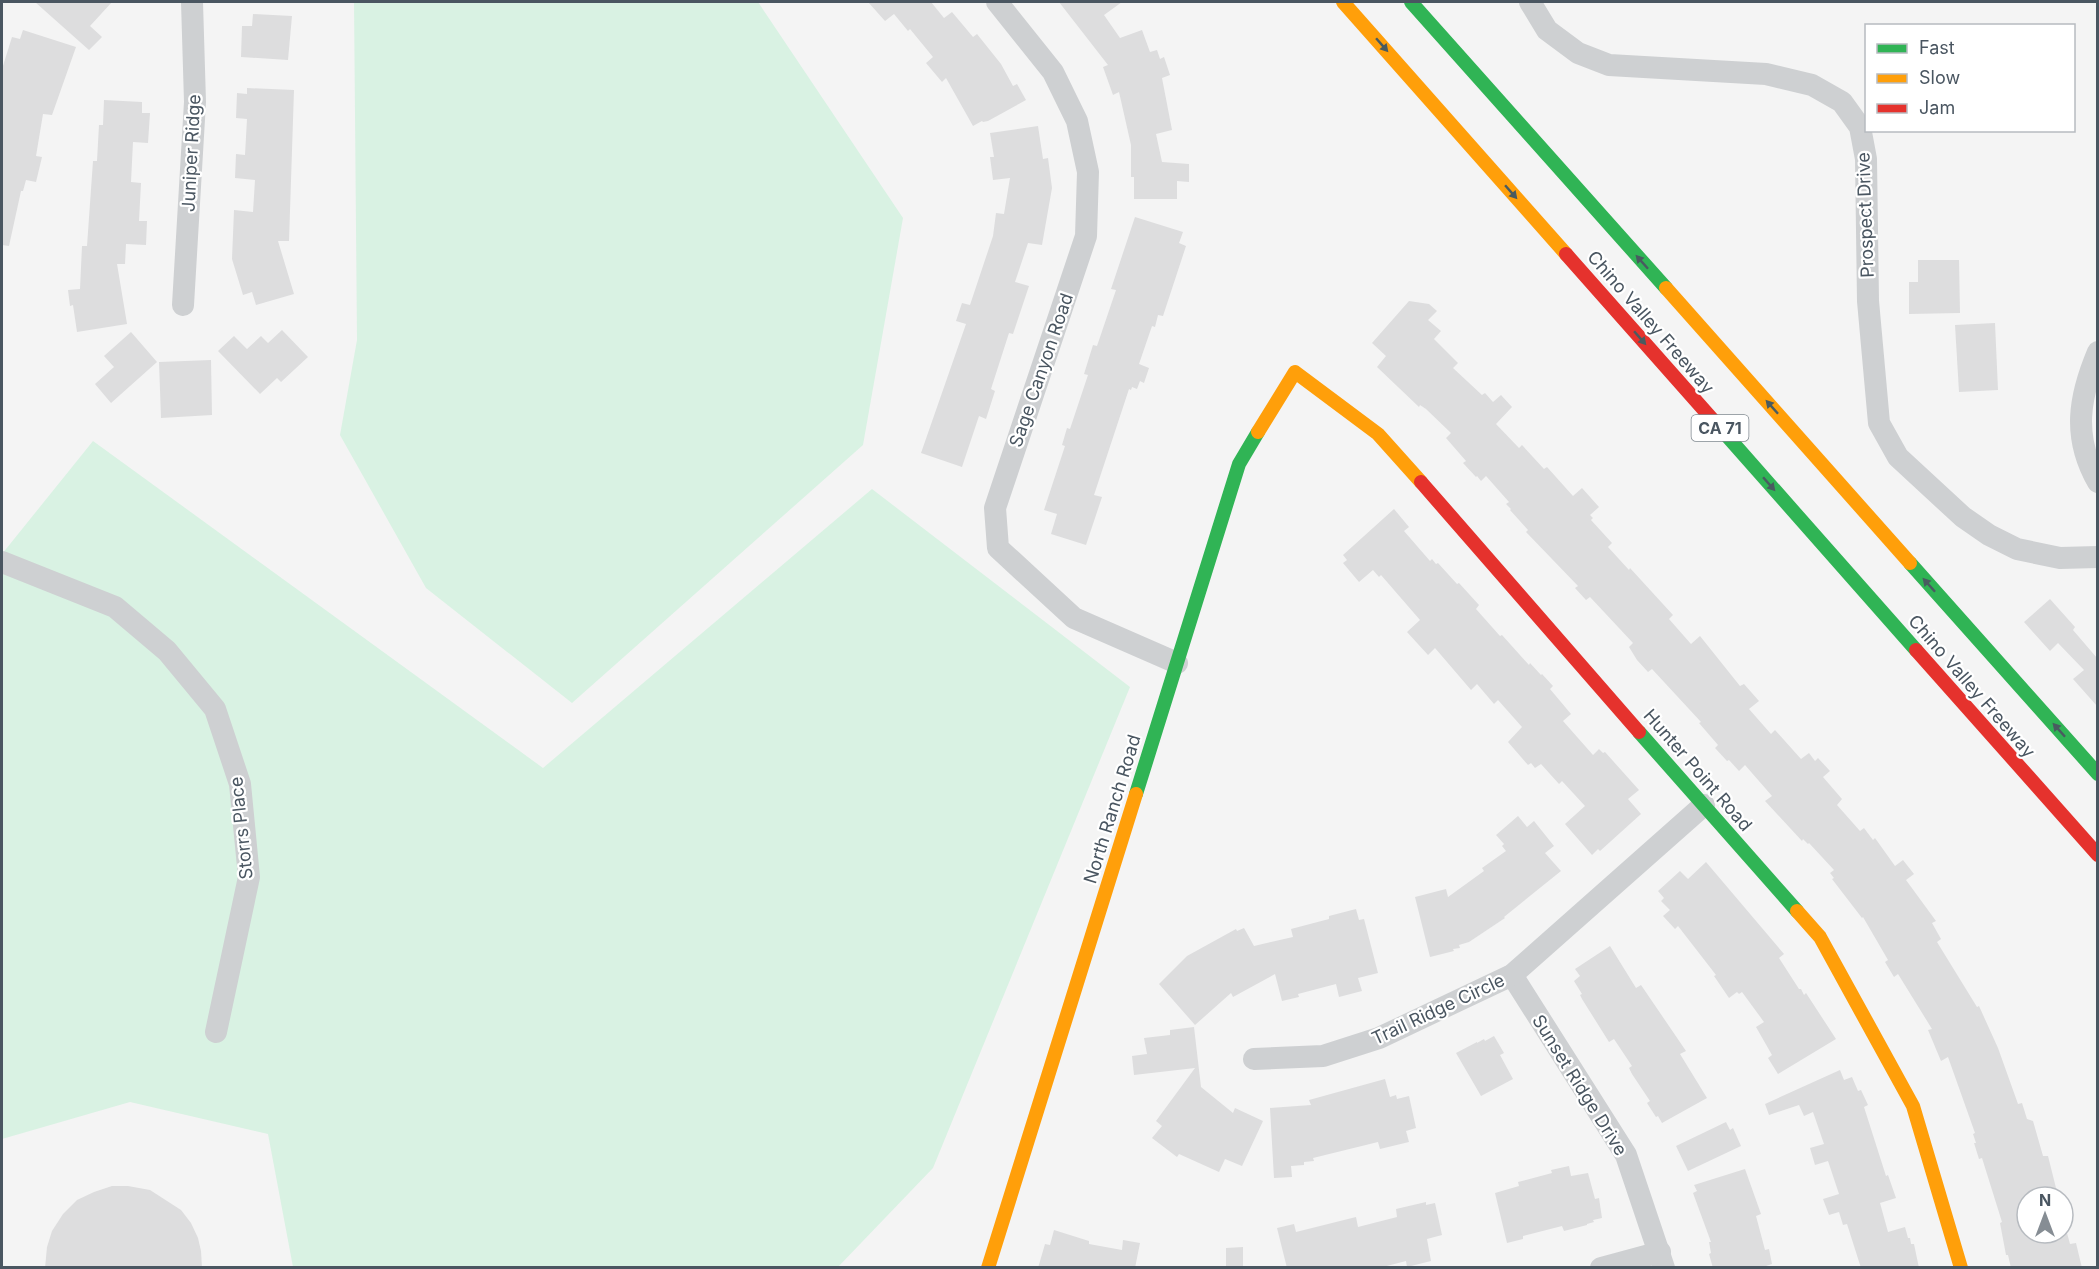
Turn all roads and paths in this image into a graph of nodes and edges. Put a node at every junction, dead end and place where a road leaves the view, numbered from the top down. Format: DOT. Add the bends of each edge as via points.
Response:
graph roads {
  1 [pos="192,2"];
  2 [pos="997,2"];
  3 [pos="1343,2"];
  4 [pos="1411,2"];
  5 [pos="1530,2"];
  6 [pos="183,305"];
  7 [pos="2097,352"];
  8 [pos="1295,372"];
  9 [pos="2097,482"];
  10 [pos="2097,557"];
  11 [pos="2,562"];
  12 [pos="1177,663"];
  13 [pos="2097,774"];
  14 [pos="1704,805"];
  15 [pos="2097,855"];
  16 [pos="1512,975"];
  17 [pos="216,1032"];
  18 [pos="1254,1059"];
  19 [pos="1662,1260"];
  20 [pos="988,1268"];
  21 [pos="1601,1268"];
  22 [pos="1961,1268"];
  1 -- 6 [label="street, Juniper Ridge" via="195,102"];
  2 -- 12 [label="street, Sage Canyon Road" via="1053,72 1077,122 1088,172 1086,236 995,508 998,548 1074,618"];
  3 -- 15 [label="main road, Chino Valley Freeway / CA 71, one-way"];
  13 -- 4 [label="main road, Chino Valley Freeway / CA 71, one-way"];
  5 -- 10 [label="street, Prospect Drive" via="1547,30 1578,53 1608,65 1766,74 1812,85 1842,102 1860,127 1866,159 1868,301 1879,423 1898,457 1963,517 1989,535 2017,549 2060,558"];
  7 -- 9 [label="street" via="2080,414 2082,446"];
  8 -- 12 [label="main road, North Ranch Road" via="1239,464"];
  8 -- 14 [label="main road, Hunter Point Road" via="1378,434"];
  11 -- 17 [label="street, Storrs Place" via="115,607 167,651 214,709 240,784 249,877"];
  12 -- 20 [label="main road, North Ranch Road"];
  14 -- 16 [label="street, Trail Ridge Circle"];
  14 -- 22 [label="main road, Hunter Point Road" via="1826,946 1913,1106"];
  16 -- 18 [label="street, Trail Ridge Circle" via="1379,1038 1323,1056"];
  16 -- 19 [label="street, Sunset Ridge Drive" via="1626,1155"];
  19 -- 21 [label="street"];
}
